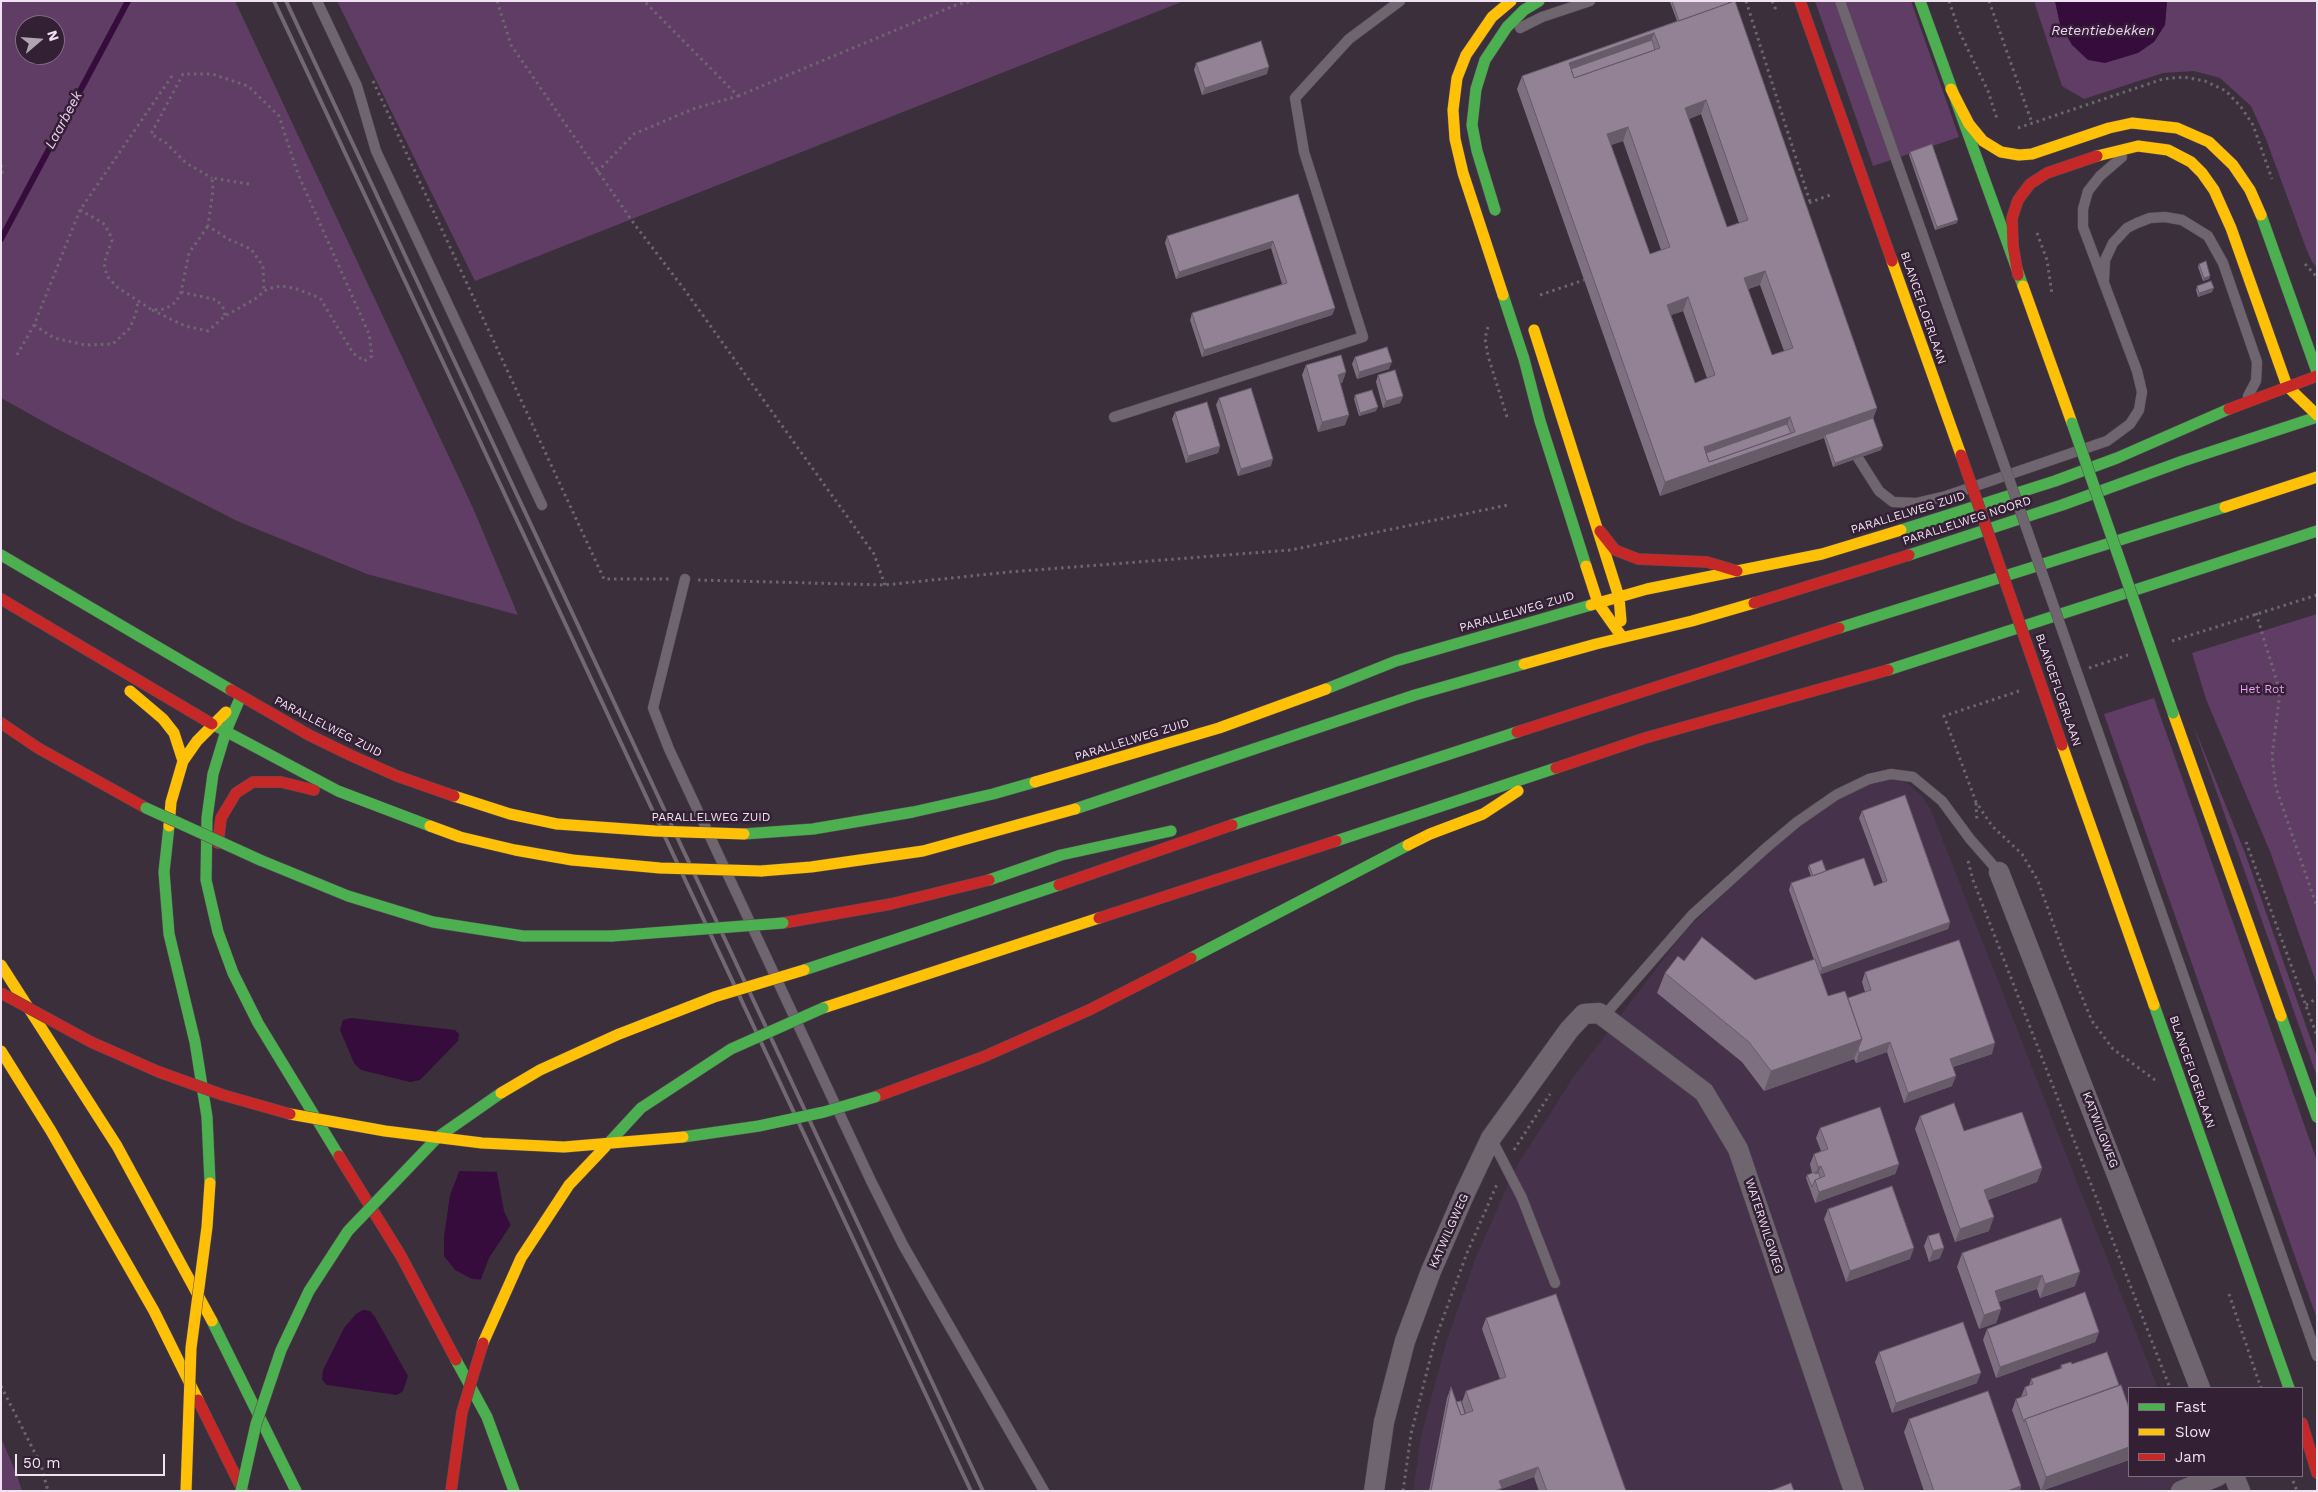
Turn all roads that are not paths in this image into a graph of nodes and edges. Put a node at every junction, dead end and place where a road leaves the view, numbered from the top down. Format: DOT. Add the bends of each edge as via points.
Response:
graph roads {
  1 [pos="317,1"];
  2 [pos="1400,1"];
  3 [pos="1511,1"];
  4 [pos="1539,1"];
  5 [pos="1590,1"];
  6 [pos="1800,1"];
  7 [pos="1840,1"];
  8 [pos="1920,1"];
  9 [pos="1492,48"];
  10 [pos="1951,89"];
  11 [pos="2138,146"];
  12 [pos="1497,218"];
  13 [pos="2018,275"];
  14 [pos="2104,283"];
  15 [pos="1531,322"];
  16 [pos="2317,372"];
  17 [pos="2317,376"];
  18 [pos="2287,386"];
  19 [pos="2233,406"];
  20 [pos="2317,416"];
  21 [pos="1114,417"];
  22 [pos="1853,439"];
  23 [pos="2317,476"];
  24 [pos="542,505"];
  25 [pos="1599,529"];
  26 [pos="2317,531"];
  27 [pos="1,555"];
  28 [pos="1737,571"];
  29 [pos="685,579"];
  30 [pos="1619,596"];
  31 [pos="1,599"];
  32 [pos="1598,602"];
  33 [pos="1622,637"];
  34 [pos="104,661"];
  35 [pos="241,696"];
  36 [pos="246,718"];
  37 [pos="1,723"];
  38 [pos="213,724"];
  39 [pos="228,726"];
  40 [pos="183,761"];
  41 [pos="1548,770"];
  42 [pos="362,775"];
  43 [pos="397,776"];
  44 [pos="338,790"];
  45 [pos="1326,794"];
  46 [pos="1999,872"];
  47 [pos="206,880"];
  48 [pos="1,965"];
  49 [pos="1,993"];
  50 [pos="1601,1015"];
  51 [pos="1,1051"];
  52 [pos="2317,1117"];
  53 [pos="1491,1138"];
  54 [pos="1555,1283"];
  55 [pos="2317,1356"];
  56 [pos="2200,1387"];
  57 [pos="2290,1387"];
  58 [pos="2303,1426"];
  59 [pos="2317,1474"];
  60 [pos="2216,1477"];
  61 [pos="2234,1477"];
  62 [pos="186,1491"];
  63 [pos="242,1491"];
  64 [pos="296,1491"];
  65 [pos="451,1491"];
  66 [pos="514,1491"];
  67 [pos="1044,1491"];
  68 [pos="1374,1491"];
  69 [pos="1854,1491"];
  70 [pos="2181,1491"];
  71 [pos="2240,1491"];
  1 -- 24 [label="lane" via="356,86 376,150"];
  2 -- 21 [label="lane" via="1349,39 1295,98 1304,152 1363,337"];
  3 -- 32 [label="main road" via="1492,17 1466,55 1453,110 1456,139 1463,173"];
  4 -- 9 [label="main road" via="1507,27"];
  5 -- 9 [label="lane" via="1542,17"];
  6 -- 57 [label="main road, BLANCEFLOERLAAN, bridge"];
  7 -- 55 [label="lane, bridge"];
  8 -- 10 [label="main road"];
  9 -- 12 [label="main road" via="1476,88 1472,125"];
  10 -- 13 [label="main road"];
  10 -- 16 [label="main road" via="1969,124 1983,141 2001,152 2032,154 2132,123 2177,128 2209,142 2233,165 2250,190"];
  11 -- 13 [label="main road" via="2112,151 2047,173 2030,184 2018,200 2012,218"];
  11 -- 14 [label="lane" via="2100,176 2088,192 2083,209 2083,227"];
  11 -- 18 [label="main road" via="2168,150 2191,162 2214,190 2231,228"];
  13 -- 52 [label="main road, bridge"];
  14 -- 19 [label="lane" via="2105,260 2113,243 2137,222 2166,217 2182,220 2208,236 2223,263 2257,362 2256,381 2248,396"];
  14 -- 22 [label="lane" via="2138,371 2142,392 2139,410 2130,424 2107,441 1946,496 1916,503 1894,502 1878,491 1858,458"];
  15 -- 25 [label="main road"];
  17 -- 18 [label="main road"];
  18 -- 19 [label="main road, PARALLELWEG ZUID"];
  18 -- 20 [label="main road"];
  19 -- 28 [label="main road, PARALLELWEG ZUID" via="2117,458 2054,481 1822,554"];
  20 -- 33 [label="main road, PARALLELWEG NOORD" via="2062,505 1847,574 1692,621"];
  23 -- 45 [label="main road"];
  25 -- 28 [label="main road" via="1615,550 1638,559 1707,562"];
  25 -- 30 [label="main road"];
  26 -- 41 [label="main road" via="1862,678 1644,738"];
  27 -- 35 [label="main road, PARALLELWEG ZUID"];
  28 -- 30 [label="main road, PARALLELWEG ZUID"];
  29 -- 67 [label="lane" via="653,708 662,733 899,1237"];
  30 -- 32 [label="main road, PARALLELWEG ZUID"];
  30 -- 33 [label="main road"];
  31 -- 34 [label="main road"];
  32 -- 33 [label="main road"];
  32 -- 43 [label="main road, PARALLELWEG ZUID, bridge" via="1396,661 1219,728 993,794 813,829 744,834 655,832 557,824 510,814"];
  33 -- 44 [label="main road, bridge" via="1415,696 1090,804 932,848 811,867 761,871 660,868 572,860 460,837"];
  34 -- 38 [label="main road"];
  34 -- 40 [label="main road" via="118,681 163,719 174,733"];
  35 -- 38 [label="main road"];
  35 -- 39 [label="main road"];
  35 -- 43 [label="main road, PARALLELWEG ZUID" via="309,735"];
  36 -- 39 [label="main road"];
  37 -- 45 [label="main road, bridge" via="38,748 146,808 348,896 433,922 523,936 612,936 783,923 891,904 992,878 1061,855"];
  38 -- 39 [label="main road"];
  38 -- 40 [label="main road"];
  39 -- 44 [label="main road"];
  39 -- 47 [label="main road" via="213,774 208,809"];
  40 -- 62 [label="main road, bridge" via="171,802 164,872 169,934 195,1042 207,1117 210,1182 191,1348"];
  41 -- 49 [label="main road, bridge" via="1483,814 1430,834 1089,1010 983,1057 824,1112 666,1140 564,1147 472,1142 385,1132 298,1116 223,1095 159,1072 91,1042"];
  41 -- 65 [label="main road, bridge" via="823,1008 731,1049 640,1108 569,1185 521,1258 484,1341 462,1412"];
  42 -- 43 [label="main road"];
  44 -- 47 [label="main road" via="307,790 281,782 253,782 236,793 221,818 217,853"];
  45 -- 63 [label="main road, bridge" via="804,970 714,997 610,1038 524,1079 486,1102 438,1137 348,1231 309,1291 281,1350 256,1424"];
  46 -- 50 [label="lane" via="1942,801 1913,777 1891,774 1869,778 1828,800 1766,848 1692,915"];
  46 -- 56 [label="street, KATWILGWEG"];
  47 -- 66 [label="main road" via="218,932 233,973 254,1015 401,1256 487,1417"];
  48 -- 64 [label="main road" via="117,1146 203,1303"];
  50 -- 53 [label="street, KATWILGWEG" via="1584,1014 1569,1030"];
  50 -- 69 [label="street, WATERWILGWEG" via="1704,1092 1738,1149"];
  51 -- 63 [label="main road" via="51,1131 154,1311"];
  53 -- 54 [label="lane" via="1522,1198"];
  53 -- 68 [label="street, KATWILGWEG" via="1431,1271 1405,1341 1384,1422"];
  58 -- 59 [label="main road"];
  60 -- 70 [label="street"];
  61 -- 71 [label="street"];
}
